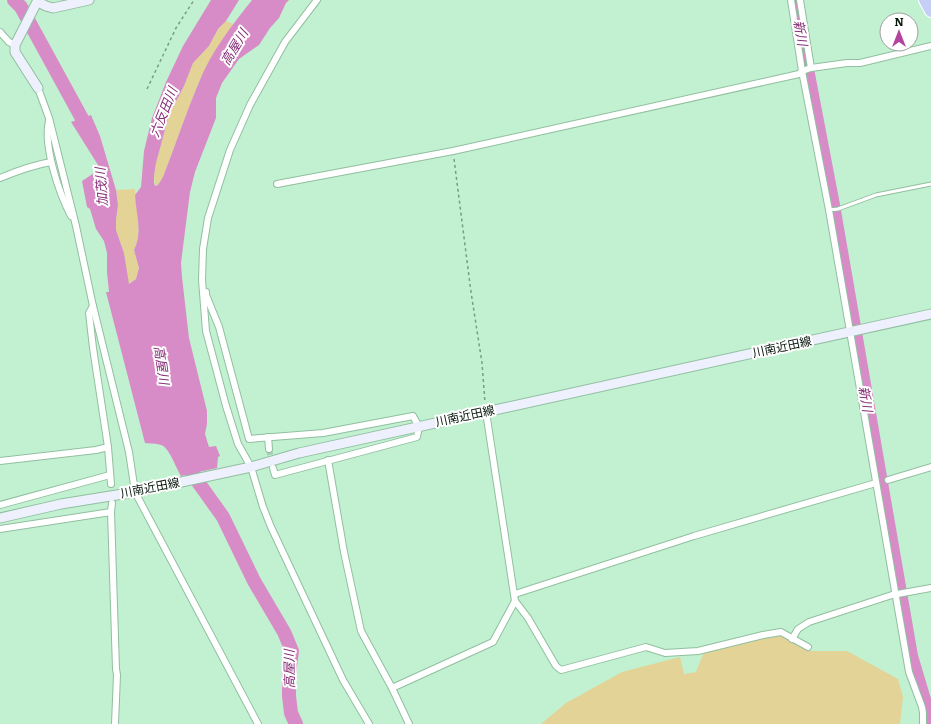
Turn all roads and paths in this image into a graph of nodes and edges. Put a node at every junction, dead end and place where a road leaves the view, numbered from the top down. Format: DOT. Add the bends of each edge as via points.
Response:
graph roads {
  1 [pos="89,0"];
  2 [pos="194,0"];
  3 [pos="317,0"];
  4 [pos="791,0"];
  5 [pos="800,0"];
  6 [pos="925,0"];
  7 [pos="38,2"];
  8 [pos="931,12"];
  9 [pos="0,32"];
  10 [pos="16,44"];
  11 [pos="931,46"];
  12 [pos="811,68"];
  13 [pos="802,71"];
  14 [pos="38,88"];
  15 [pos="147,89"];
  16 [pos="49,118"];
  17 [pos="453,151"];
  18 [pos="51,162"];
  19 [pos="0,178"];
  20 [pos="277,184"];
  21 [pos="931,184"];
  22 [pos="829,210"];
  23 [pos="76,226"];
  24 [pos="202,280"];
  25 [pos="93,306"];
  26 [pos="931,314"];
  27 [pos="851,331"];
  28 [pos="486,412"];
  29 [pos="419,427"];
  30 [pos="268,437"];
  31 [pos="108,448"];
  32 [pos="269,449"];
  33 [pos="328,460"];
  34 [pos="0,461"];
  35 [pos="931,467"];
  36 [pos="246,468"];
  37 [pos="272,468"];
  38 [pos="110,475"];
  39 [pos="888,480"];
  40 [pos="876,483"];
  41 [pos="111,484"];
  42 [pos="135,492"];
  43 [pos="112,503"];
  44 [pos="0,505"];
  45 [pos="111,512"];
  46 [pos="0,518"];
  47 [pos="0,529"];
  48 [pos="931,588"];
  49 [pos="896,595"];
  50 [pos="515,597"];
  51 [pos="792,639"];
  52 [pos="808,647"];
  53 [pos="392,688"];
  54 [pos="115,724"];
  55 [pos="258,724"];
  56 [pos="369,724"];
  57 [pos="409,724"];
  58 [pos="923,724"];
  1 -- 7 [label="main road" via="53,8"];
  2 -- 15 [label="path" via="176,28"];
  3 -- 24 [label="street" via="285,42 250,105 230,150 208,218"];
  4 -- 13 [label="street"];
  5 -- 12 [label="street"];
  6 -- 8 [label="highway"];
  7 -- 10 [label="main road"];
  9 -- 10 [label="street" via="9,42"];
  10 -- 14 [label="main road" via="15,52"];
  11 -- 12 [label="street" via="860,63"];
  12 -- 13 [label="street"];
  13 -- 17 [label="street" via="799,74"];
  13 -- 22 [label="street"];
  14 -- 16 [label="street"];
  16 -- 18 [label="street" via="47,128"];
  16 -- 23 [label="street"];
  17 -- 20 [label="street"];
  17 -- 28 [label="path" via="482,363"];
  18 -- 19 [label="street"];
  18 -- 23 [label="street" via="65,206"];
  21 -- 22 [label="lane" via="876,194"];
  22 -- 27 [label="street"];
  23 -- 25 [label="street"];
  24 -- 30 [label="street" via="206,282 206,295 219,327 250,440"];
  24 -- 36 [label="street" via="206,331"];
  25 -- 31 [label="street" via="89,313"];
  25 -- 42 [label="street" via="129,452"];
  26 -- 27 [label="main road, 川南近田線"];
  27 -- 28 [label="main road, 川南近田線"];
  27 -- 40 [label="street"];
  28 -- 29 [label="main road, 川南近田線"];
  28 -- 50 [label="street"];
  29 -- 30 [label="street" via="413,416 323,433"];
  29 -- 33 [label="street" via="417,437"];
  29 -- 36 [label="main road, 川南近田線" via="299,453"];
  30 -- 32 [label="street"];
  31 -- 34 [label="street"];
  31 -- 38 [label="street"];
  33 -- 37 [label="street" via="275,475"];
  33 -- 53 [label="street" via="361,631"];
  35 -- 39 [label="street"];
  36 -- 42 [label="main road, 川南近田線"];
  36 -- 56 [label="street" via="343,680"];
  38 -- 41 [label="street"];
  38 -- 44 [label="street"];
  40 -- 49 [label="street"];
  40 -- 50 [label="street" via="694,536"];
  42 -- 46 [label="main road, 川南近田線" via="61,504"];
  42 -- 55 [label="street"];
  43 -- 45 [label="street"];
  45 -- 47 [label="street"];
  45 -- 54 [label="street" via="117,675"];
  48 -- 49 [label="street"];
  49 -- 51 [label="street" via="809,622 798,629"];
  49 -- 58 [label="street" via="909,672 922,707"];
  50 -- 51 [label="street" via="556,666 561,670 646,647 665,653 698,651 763,634 781,632"];
  50 -- 53 [label="street" via="493,642"];
  51 -- 52 [label="street"];
  53 -- 57 [label="street"];
}
